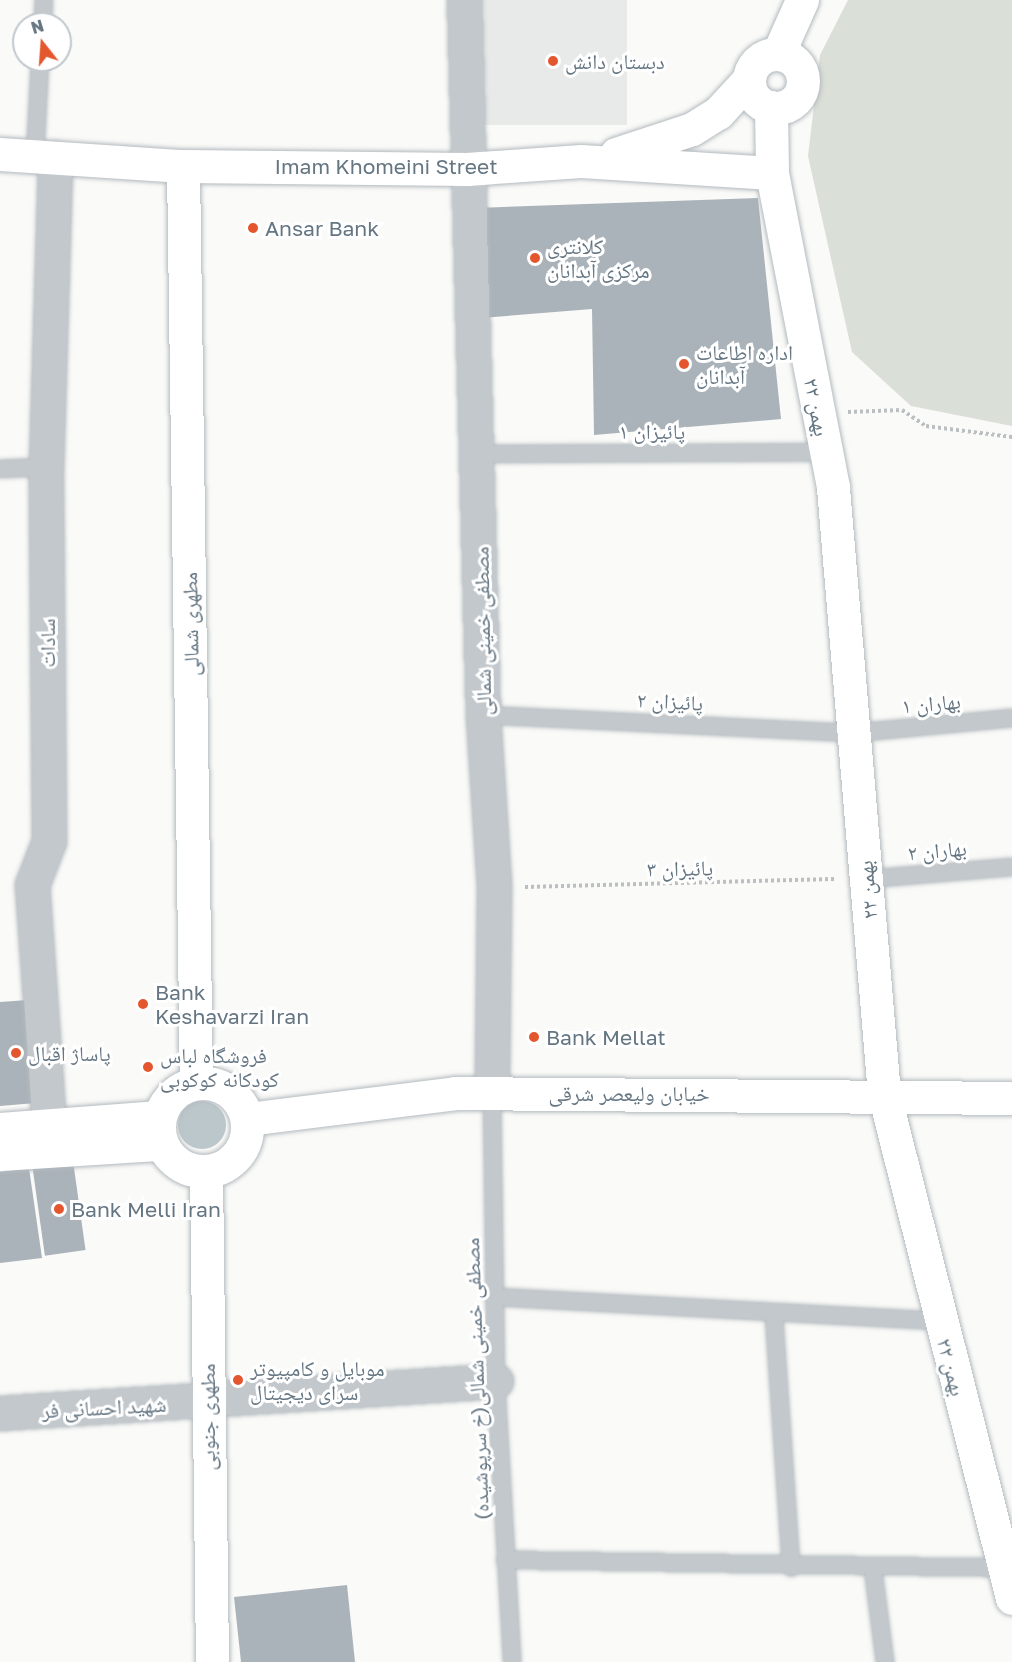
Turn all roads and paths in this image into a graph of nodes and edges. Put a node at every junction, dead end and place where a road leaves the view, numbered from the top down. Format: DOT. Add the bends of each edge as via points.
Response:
graph roads {
  1 [pos="464,0"];
  2 [pos="802,0"];
  3 [pos="778,54"];
  4 [pos="41,72"];
  5 [pos="749,79"];
  6 [pos="771,107"];
  7 [pos="0,154"];
  8 [pos="45,157"];
  9 [pos="581,161"];
  10 [pos="183,166"];
  11 [pos="467,169"];
  12 [pos="772,173"];
  13 [pos="818,414"];
  14 [pos="1012,437"];
  15 [pos="825,452"];
  16 [pos="479,454"];
  17 [pos="46,467"];
  18 [pos="0,469"];
  19 [pos="483,715"];
  20 [pos="1012,718"];
  21 [pos="854,733"];
  22 [pos="1012,867"];
  23 [pos="866,879"];
  24 [pos="494,887"];
  25 [pos="196,1083"];
  26 [pos="492,1094"];
  27 [pos="884,1094"];
  28 [pos="1012,1098"];
  29 [pos="247,1119"];
  30 [pos="49,1126"];
  31 [pos="0,1129"];
  32 [pos="160,1131"];
  33 [pos="0,1154"];
  34 [pos="206,1171"];
  35 [pos="494,1297"];
  36 [pos="774,1316"];
  37 [pos="940,1321"];
  38 [pos="496,1381"];
  39 [pos="208,1401"];
  40 [pos="0,1413"];
  41 [pos="505,1560"];
  42 [pos="791,1567"];
  43 [pos="873,1569"];
  44 [pos="1009,1578"];
  45 [pos="212,1662"];
  46 [pos="512,1662"];
  47 [pos="885,1662"];
  1 -- 11 [label="street, مصطفی خمینی شمالی"];
  2 -- 3 [label="main road"];
  3 -- 5 [label="main road" via="762,58"];
  3 -- 6 [label="main road" via="799,68 802,84 788,105"];
  4 -- 8 [label="lane"];
  5 -- 6 [label="main road" via="752,94"];
  5 -- 9 [label="main road" via="718,113 692,129 630,152"];
  6 -- 12 [label="main road, ۲۲ بهمن"];
  7 -- 8 [label="main road, Imam Khomeini Street"];
  8 -- 10 [label="main road, Imam Khomeini Street"];
  8 -- 17 [label="street, سادات"];
  9 -- 11 [label="main road, Imam Khomeini Street"];
  9 -- 12 [label="main road, Imam Khomeini Street"];
  10 -- 11 [label="main road, Imam Khomeini Street"];
  10 -- 25 [label="main road, مطهری شمالی"];
  11 -- 16 [label="street, مصطفی خمینی شمالی"];
  12 -- 13 [label="main road, ۲۲ بهمن"];
  13 -- 14 [label="path" via="902,410 926,426"];
  13 -- 15 [label="main road, ۲۲ بهمن"];
  15 -- 16 [label="lane, پائیزان ۱"];
  15 -- 21 [label="main road, ۲۲ بهمن"];
  16 -- 19 [label="street, مصطفی خمینی شمالی"];
  17 -- 18 [label="lane"];
  17 -- 30 [label="street, سادات" via="49,841 32,885"];
  19 -- 21 [label="lane, پائیزان ۲"];
  19 -- 24 [label="street, مصطفی خمینی شمالی"];
  20 -- 21 [label="lane, بهاران ۱"];
  21 -- 23 [label="main road, ۲۲ بهمن"];
  22 -- 23 [label="lane, بهاران ۲"];
  23 -- 24 [label="path, پائیزان ۳"];
  23 -- 27 [label="main road, ۲۲ بهمن"];
  24 -- 26 [label="street, مصطفی خمینی شمالی"];
  25 -- 29 [label="main road" via="223,1087 234,1095"];
  25 -- 32 [label="main road" via="172,1094"];
  26 -- 27 [label="main road, خیابان ولیعصر شرقی"];
  26 -- 29 [label="main road, خیابان ولیعصر شرقی"];
  26 -- 35 [label="lane, مصطفی خمینی شمالی(خ سرپوشیده)"];
  27 -- 28 [label="main road, خیابان ولیعصر شرقی"];
  27 -- 37 [label="main road, ۲۲ بهمن"];
  29 -- 34 [label="main road" via="242,1148 220,1168"];
  30 -- 31 [label="main road"];
  30 -- 32 [label="main road"];
  32 -- 33 [label="main road"];
  32 -- 34 [label="main road" via="179,1165"];
  34 -- 39 [label="main road, مطهری جنوبی"];
  35 -- 36 [label="lane"];
  35 -- 38 [label="lane, مصطفی خمینی شمالی(خ سرپوشیده)"];
  36 -- 37 [label="lane"];
  36 -- 42 [label="lane"];
  37 -- 44 [label="main road, ۲۲ بهمن"];
  38 -- 39 [label="street, شهید احسانی فر"];
  38 -- 41 [label="lane, مصطفی خمینی شمالی(خ سرپوشیده)"];
  39 -- 40 [label="street, شهید احسانی فر"];
  39 -- 45 [label="main road, مطهری جنوبی"];
  41 -- 42 [label="lane"];
  41 -- 46 [label="lane, مصطفی خمینی شمالی(خ سرپوشیده)"];
  42 -- 43 [label="lane"];
  43 -- 44 [label="lane"];
  43 -- 47 [label="lane"];
}
